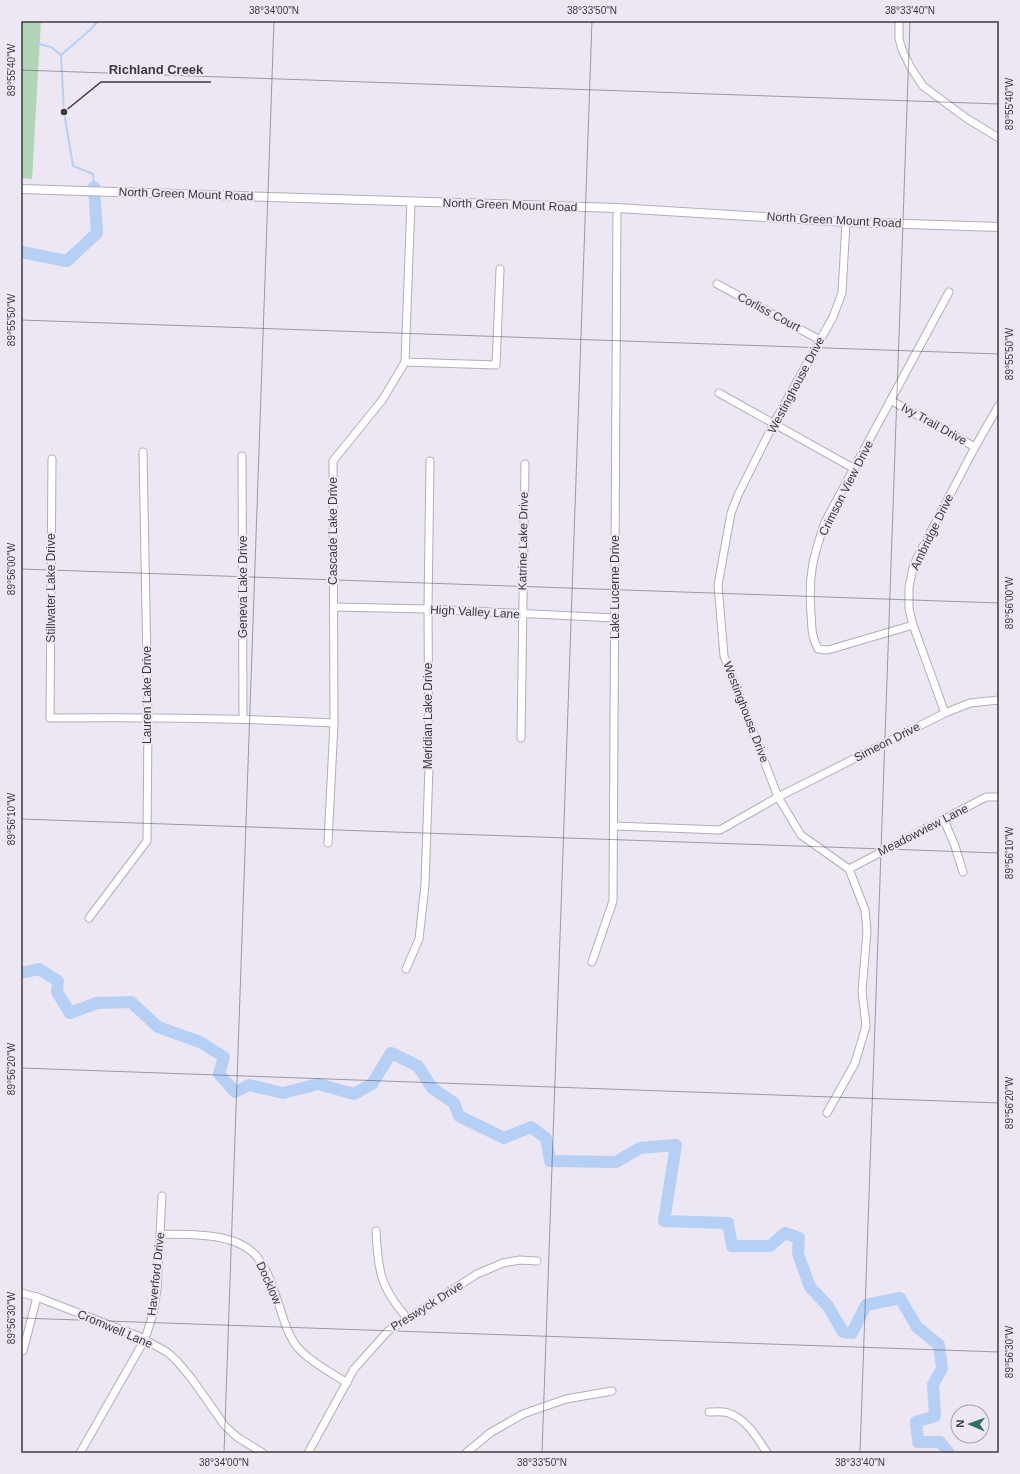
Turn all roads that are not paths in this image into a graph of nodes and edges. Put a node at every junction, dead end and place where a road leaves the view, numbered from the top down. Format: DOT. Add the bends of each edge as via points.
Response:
graph roads {
  1 [pos="899,21"];
  2 [pos="999,138"];
  3 [pos="21,189"];
  4 [pos="411,202"];
  5 [pos="617,208"];
  6 [pos="846,222"];
  7 [pos="999,227"];
  8 [pos="500,269"];
  9 [pos="717,284"];
  10 [pos="949,292"];
  11 [pos="820,340"];
  12 [pos="405,362"];
  13 [pos="719,393"];
  14 [pos="892,401"];
  15 [pos="999,404"];
  16 [pos="774,423"];
  17 [pos="975,447"];
  18 [pos="143,452"];
  19 [pos="242,456"];
  20 [pos="52,459"];
  21 [pos="430,461"];
  22 [pos="525,464"];
  23 [pos="853,468"];
  24 [pos="334,607"];
  25 [pos="428,609"];
  26 [pos="522,615"];
  27 [pos="615,618"];
  28 [pos="913,625"];
  29 [pos="999,700"];
  30 [pos="945,713"];
  31 [pos="148,717"];
  32 [pos="243,718"];
  33 [pos="334,723"];
  34 [pos="521,738"];
  35 [pos="778,797"];
  36 [pos="999,797"];
  37 [pos="944,820"];
  38 [pos="614,826"];
  39 [pos="328,843"];
  40 [pos="849,869"];
  41 [pos="963,872"];
  42 [pos="89,918"];
  43 [pos="592,962"];
  44 [pos="406,969"];
  45 [pos="827,1113"];
  46 [pos="162,1196"];
  47 [pos="376,1231"];
  48 [pos="160,1234"];
  49 [pos="537,1261"];
  50 [pos="21,1293"];
  51 [pos="37,1297"];
  52 [pos="407,1318"];
  53 [pos="145,1339"];
  54 [pos="23,1351"];
  55 [pos="346,1383"];
  56 [pos="612,1391"];
  57 [pos="709,1412"];
  58 [pos="80,1453"];
  59 [pos="263,1453"];
  60 [pos="308,1453"];
  61 [pos="466,1453"];
  62 [pos="768,1453"];
  1 -- 2 [label="street" via="899,39 903,52 923,86 966,118"];
  3 -- 4 [label="street, North Green Mount Road"];
  4 -- 5 [label="street, North Green Mount Road"];
  4 -- 12 [label="street, Cascade Lake Drive"];
  5 -- 6 [label="street, North Green Mount Road"];
  5 -- 27 [label="street, Lake Lucerne Drive"];
  6 -- 7 [label="street, North Green Mount Road"];
  6 -- 11 [label="street, Westinghouse Drive" via="842,293 833,317"];
  8 -- 12 [label="street" via="496,365"];
  9 -- 11 [label="street, Corliss Court"];
  10 -- 14 [label="street, Crimson View Drive"];
  11 -- 16 [label="street, Westinghouse Drive"];
  12 -- 24 [label="street, Cascade Lake Drive" via="383,399 333,461"];
  13 -- 16 [label="street"];
  14 -- 17 [label="street, Ivy Trail Drive"];
  14 -- 23 [label="street, Crimson View Drive"];
  15 -- 17 [label="street, Ambridge Drive"];
  16 -- 23 [label="street"];
  16 -- 35 [label="street, Westinghouse Drive" via="731,513 718,585 724,656"];
  17 -- 28 [label="street, Ambridge Drive" via="913,568 908,601"];
  18 -- 31 [label="street, Lauren Lake Drive"];
  19 -- 32 [label="street, Geneva Lake Drive"];
  20 -- 31 [label="street, Stillwater Lake Drive" via="50,718"];
  21 -- 25 [label="street, Meridian Lake Drive"];
  22 -- 26 [label="street, Katrine Lake Drive"];
  23 -- 28 [label="street, Crimson View Drive" via="826,522 815,551 810,595 813,638 818,649 828,650"];
  24 -- 25 [label="street, High Valley Lane"];
  24 -- 33 [label="street, Cascade Lake Drive"];
  25 -- 26 [label="street, High Valley Lane"];
  25 -- 44 [label="street, Meridian Lake Drive" via="429,768 425,885 419,939"];
  26 -- 27 [label="street, High Valley Lane"];
  26 -- 34 [label="street, Katrine Lake Drive"];
  27 -- 38 [label="street, Lake Lucerne Drive"];
  28 -- 30 [label="street, Ambridge Drive"];
  29 -- 30 [label="street, Simeon Drive" via="970,703"];
  30 -- 35 [label="street, Simeon Drive"];
  31 -- 32 [label="street"];
  31 -- 42 [label="street, Lauren Lake Drive" via="147,841"];
  32 -- 33 [label="street"];
  33 -- 39 [label="street, Cascade Lake Drive"];
  35 -- 38 [label="street, Simeon Drive" via="720,830"];
  35 -- 40 [label="street, Westinghouse Drive" via="801,835"];
  36 -- 37 [label="street, Meadowview Lane" via="986,797"];
  37 -- 40 [label="street, Meadowview Lane"];
  37 -- 41 [label="street"];
  38 -- 43 [label="street, Lake Lucerne Drive" via="613,901"];
  40 -- 45 [label="street" via="865,910 867,931 862,991 866,1026 854,1063"];
  46 -- 48 [label="street, Haverford Drive"];
  47 -- 52 [label="street" via="377,1258 382,1280 393,1303"];
  48 -- 53 [label="street, Haverford Drive" via="157,1289"];
  48 -- 55 [label="street, Docklow" via="206,1236 232,1240 246,1247 258,1258 269,1278 282,1316 301,1351"];
  49 -- 52 [label="street, Preswyck Drive" via="503,1262 477,1274"];
  50 -- 51 [label="street, Cromwell Lane"];
  51 -- 53 [label="street, Cromwell Lane"];
  51 -- 54 [label="street"];
  52 -- 55 [label="street, Preswyck Drive" via="388,1331 354,1369"];
  53 -- 58 [label="street, Haverford Drive"];
  53 -- 59 [label="street, Cromwell Lane" via="176,1360 225,1426 237,1437"];
  55 -- 60 [label="street, Preswyck Drive"];
  56 -- 61 [label="street" via="566,1399 523,1414 490,1433"];
  57 -- 62 [label="street" via="728,1412 738,1418"];
}
